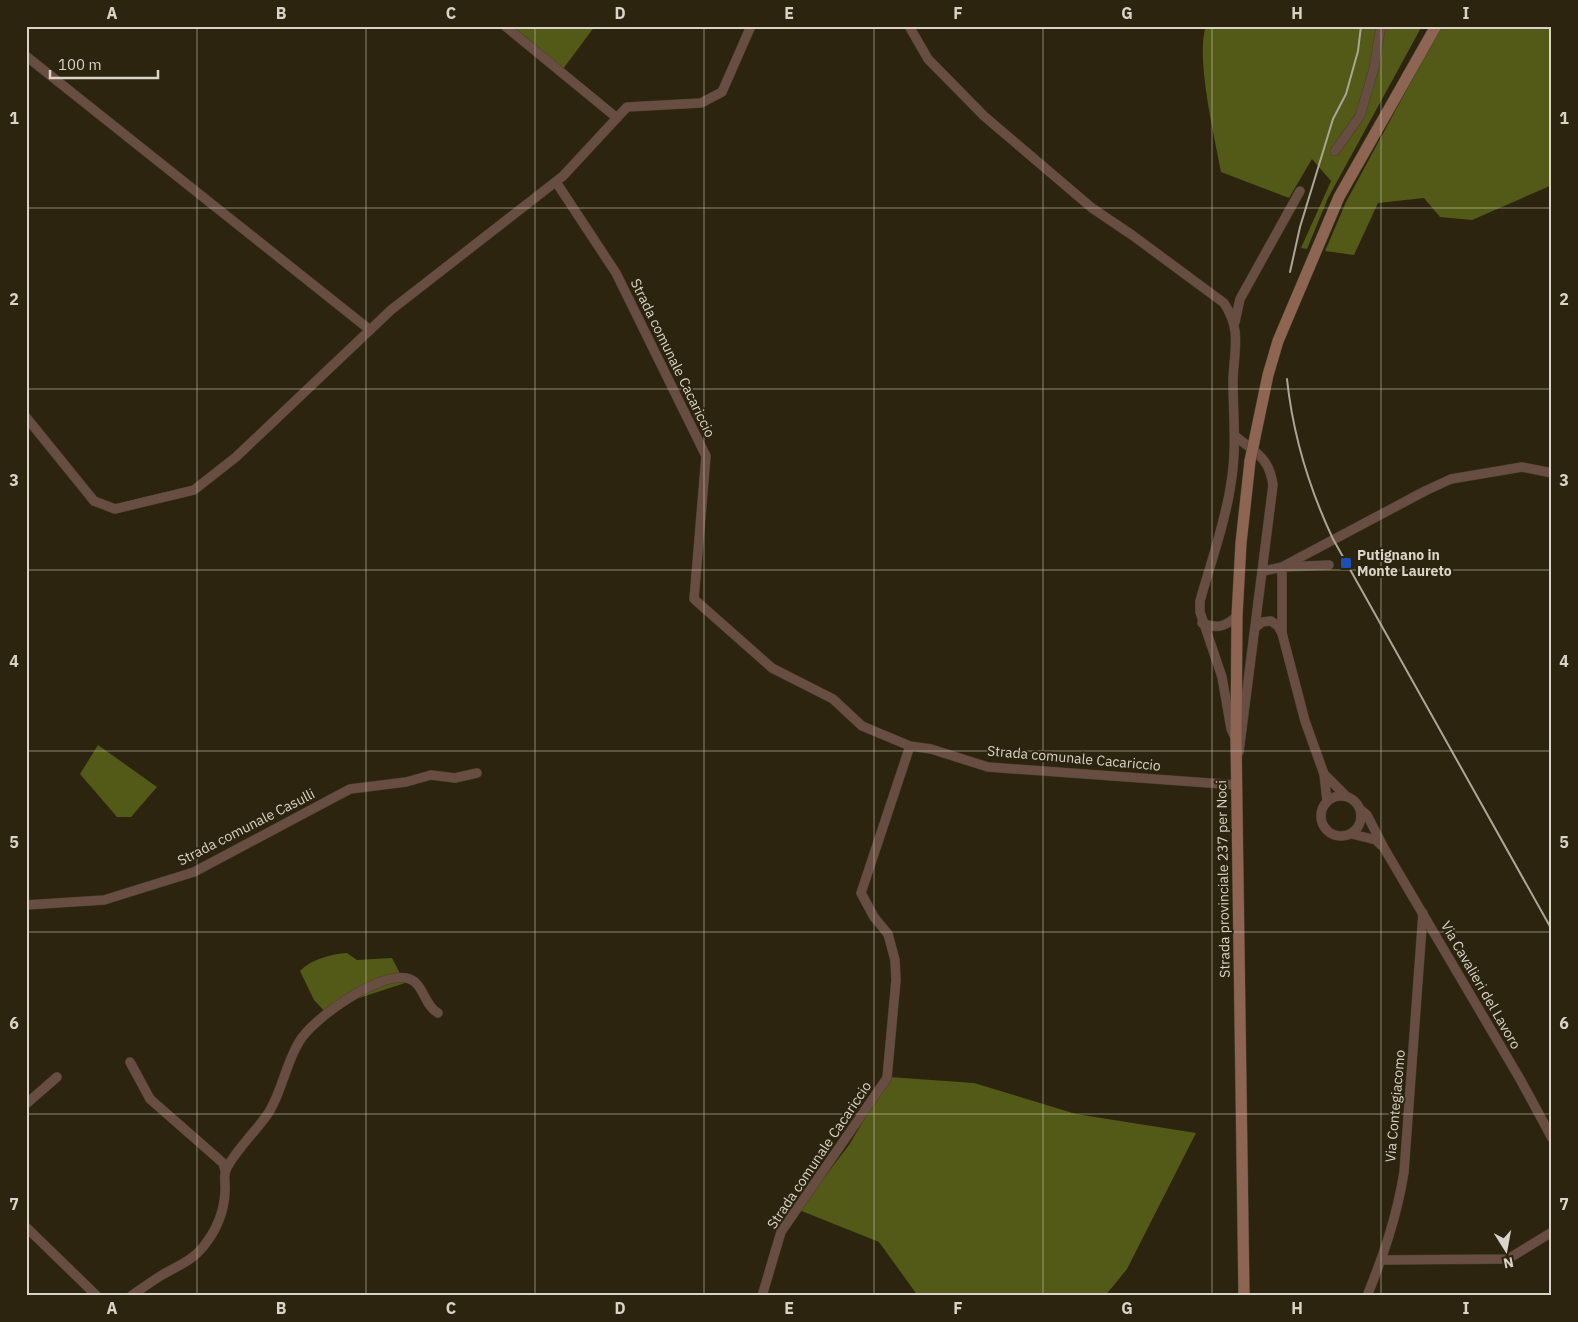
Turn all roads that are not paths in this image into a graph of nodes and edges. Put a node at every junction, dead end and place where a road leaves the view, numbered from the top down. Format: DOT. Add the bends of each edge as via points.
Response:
graph roads {
  1 [pos="505,26"];
  2 [pos="750,26"];
  3 [pos="909,26"];
  4 [pos="1380,26"];
  5 [pos="1436,26"];
  6 [pos="26,56"];
  7 [pos="617,118"];
  8 [pos="1335,151"];
  9 [pos="556,182"];
  10 [pos="1300,191"];
  11 [pos="1234,322"];
  12 [pos="370,330"];
  13 [pos="26,417"];
  14 [pos="1235,436"];
  15 [pos="1552,473"];
  16 [pos="1329,564"];
  17 [pos="1282,567"];
  18 [pos="1264,570"];
  19 [pos="1237,616"];
  20 [pos="1202,623"];
  21 [pos="1256,626"];
  22 [pos="1282,633"];
  23 [pos="1236,739"];
  24 [pos="910,746"];
  25 [pos="1237,760"];
  26 [pos="477,773"];
  27 [pos="1324,774"];
  28 [pos="1237,785"];
  29 [pos="1346,796"];
  30 [pos="1327,802"];
  31 [pos="1361,810"];
  32 [pos="1352,834"];
  33 [pos="1384,848"];
  34 [pos="26,905"];
  35 [pos="1423,913"];
  36 [pos="438,1013"];
  37 [pos="130,1062"];
  38 [pos="57,1077"];
  39 [pos="26,1104"];
  40 [pos="1552,1138"];
  41 [pos="226,1170"];
  42 [pos="26,1227"];
  43 [pos="1552,1232"];
  44 [pos="1381,1260"];
  45 [pos="97,1296"];
  46 [pos="131,1296"];
  47 [pos="762,1296"];
  48 [pos="1244,1296"];
  49 [pos="1367,1296"];
  1 -- 7 [label="street"];
  2 -- 7 [label="street" via="722,92 701,103 627,107"];
  3 -- 11 [label="street" via="928,59 984,116 1092,208 1224,303"];
  4 -- 8 [label="street" via="1374,68 1360,116"];
  5 -- 19 [label="main road, Strada provinciale 237 per Noci, bridge" via="1339,197 1278,341 1250,462"];
  6 -- 12 [label="street"];
  7 -- 9 [label="street"];
  9 -- 12 [label="street" via="391,310"];
  9 -- 24 [label="street, Strada comunale Cacariccio" via="616,273 706,456 694,599 772,668 833,699 862,726"];
  10 -- 11 [label="street" via="1240,299"];
  11 -- 14 [label="street"];
  12 -- 13 [label="street" via="236,457 194,490 115,508 94,501"];
  14 -- 18 [label="street" via="1271,469 1273,485"];
  14 -- 20 [label="street" via="1231,484 1200,602"];
  15 -- 17 [label="street" via="1522,467 1451,479"];
  16 -- 17 [label="street"];
  17 -- 18 [label="street"];
  17 -- 22 [label="street"];
  18 -- 21 [label="street"];
  19 -- 20 [label="street" via="1219,627"];
  19 -- 23 [label="main road, Strada provinciale 237 per Noci"];
  20 -- 23 [label="street" via="1222,678 1231,729"];
  21 -- 22 [label="street" via="1271,621"];
  21 -- 25 [label="street"];
  22 -- 27 [label="street" via="1305,721"];
  23 -- 25 [label="main road, Strada provinciale 237 per Noci"];
  24 -- 28 [label="street, Strada comunale Cacariccio" via="931,749 988,767"];
  24 -- 47 [label="street, Strada comunale Cacariccio" via="861,892 874,917 888,934 896,960 887,1078 780,1232"];
  25 -- 28 [label="main road, Strada provinciale 237 per Noci"];
  26 -- 34 [label="street, Strada comunale Casulli" via="455,778 431,775 406,782 350,789 194,872 104,900"];
  27 -- 29 [label="street, Via Cavalieri del Lavoro"];
  27 -- 30 [label="street"];
  28 -- 48 [label="main road, Strada provinciale 237 per Noci"];
  29 -- 30 [label="street"];
  29 -- 31 [label="street, Via Cavalieri del Lavoro"];
  30 -- 32 [label="street" via="1321,813 1327,832 1339,837"];
  31 -- 32 [label="street" via="1361,823"];
  31 -- 33 [label="street, Via Cavalieri del Lavoro" via="1367,815"];
  32 -- 33 [label="street" via="1376,840"];
  33 -- 35 [label="street, Via Cavalieri del Lavoro"];
  35 -- 40 [label="street, Via Cavalieri del Lavoro"];
  35 -- 44 [label="street, Via Contegiacomo" via="1404,1172 1398,1209"];
  36 -- 41 [label="street" via="431,1010 417,982 406,978 365,989 338,1005 298,1042 270,1110"];
  37 -- 41 [label="street" via="150,1100 223,1163"];
  38 -- 39 [label="street"];
  41 -- 46 [label="street" via="226,1193 220,1223 202,1249 182,1266 163,1274"];
  42 -- 45 [label="street"];
  43 -- 44 [label="street" via="1508,1259"];
  44 -- 49 [label="street, Via Contegiacomo"];
}
